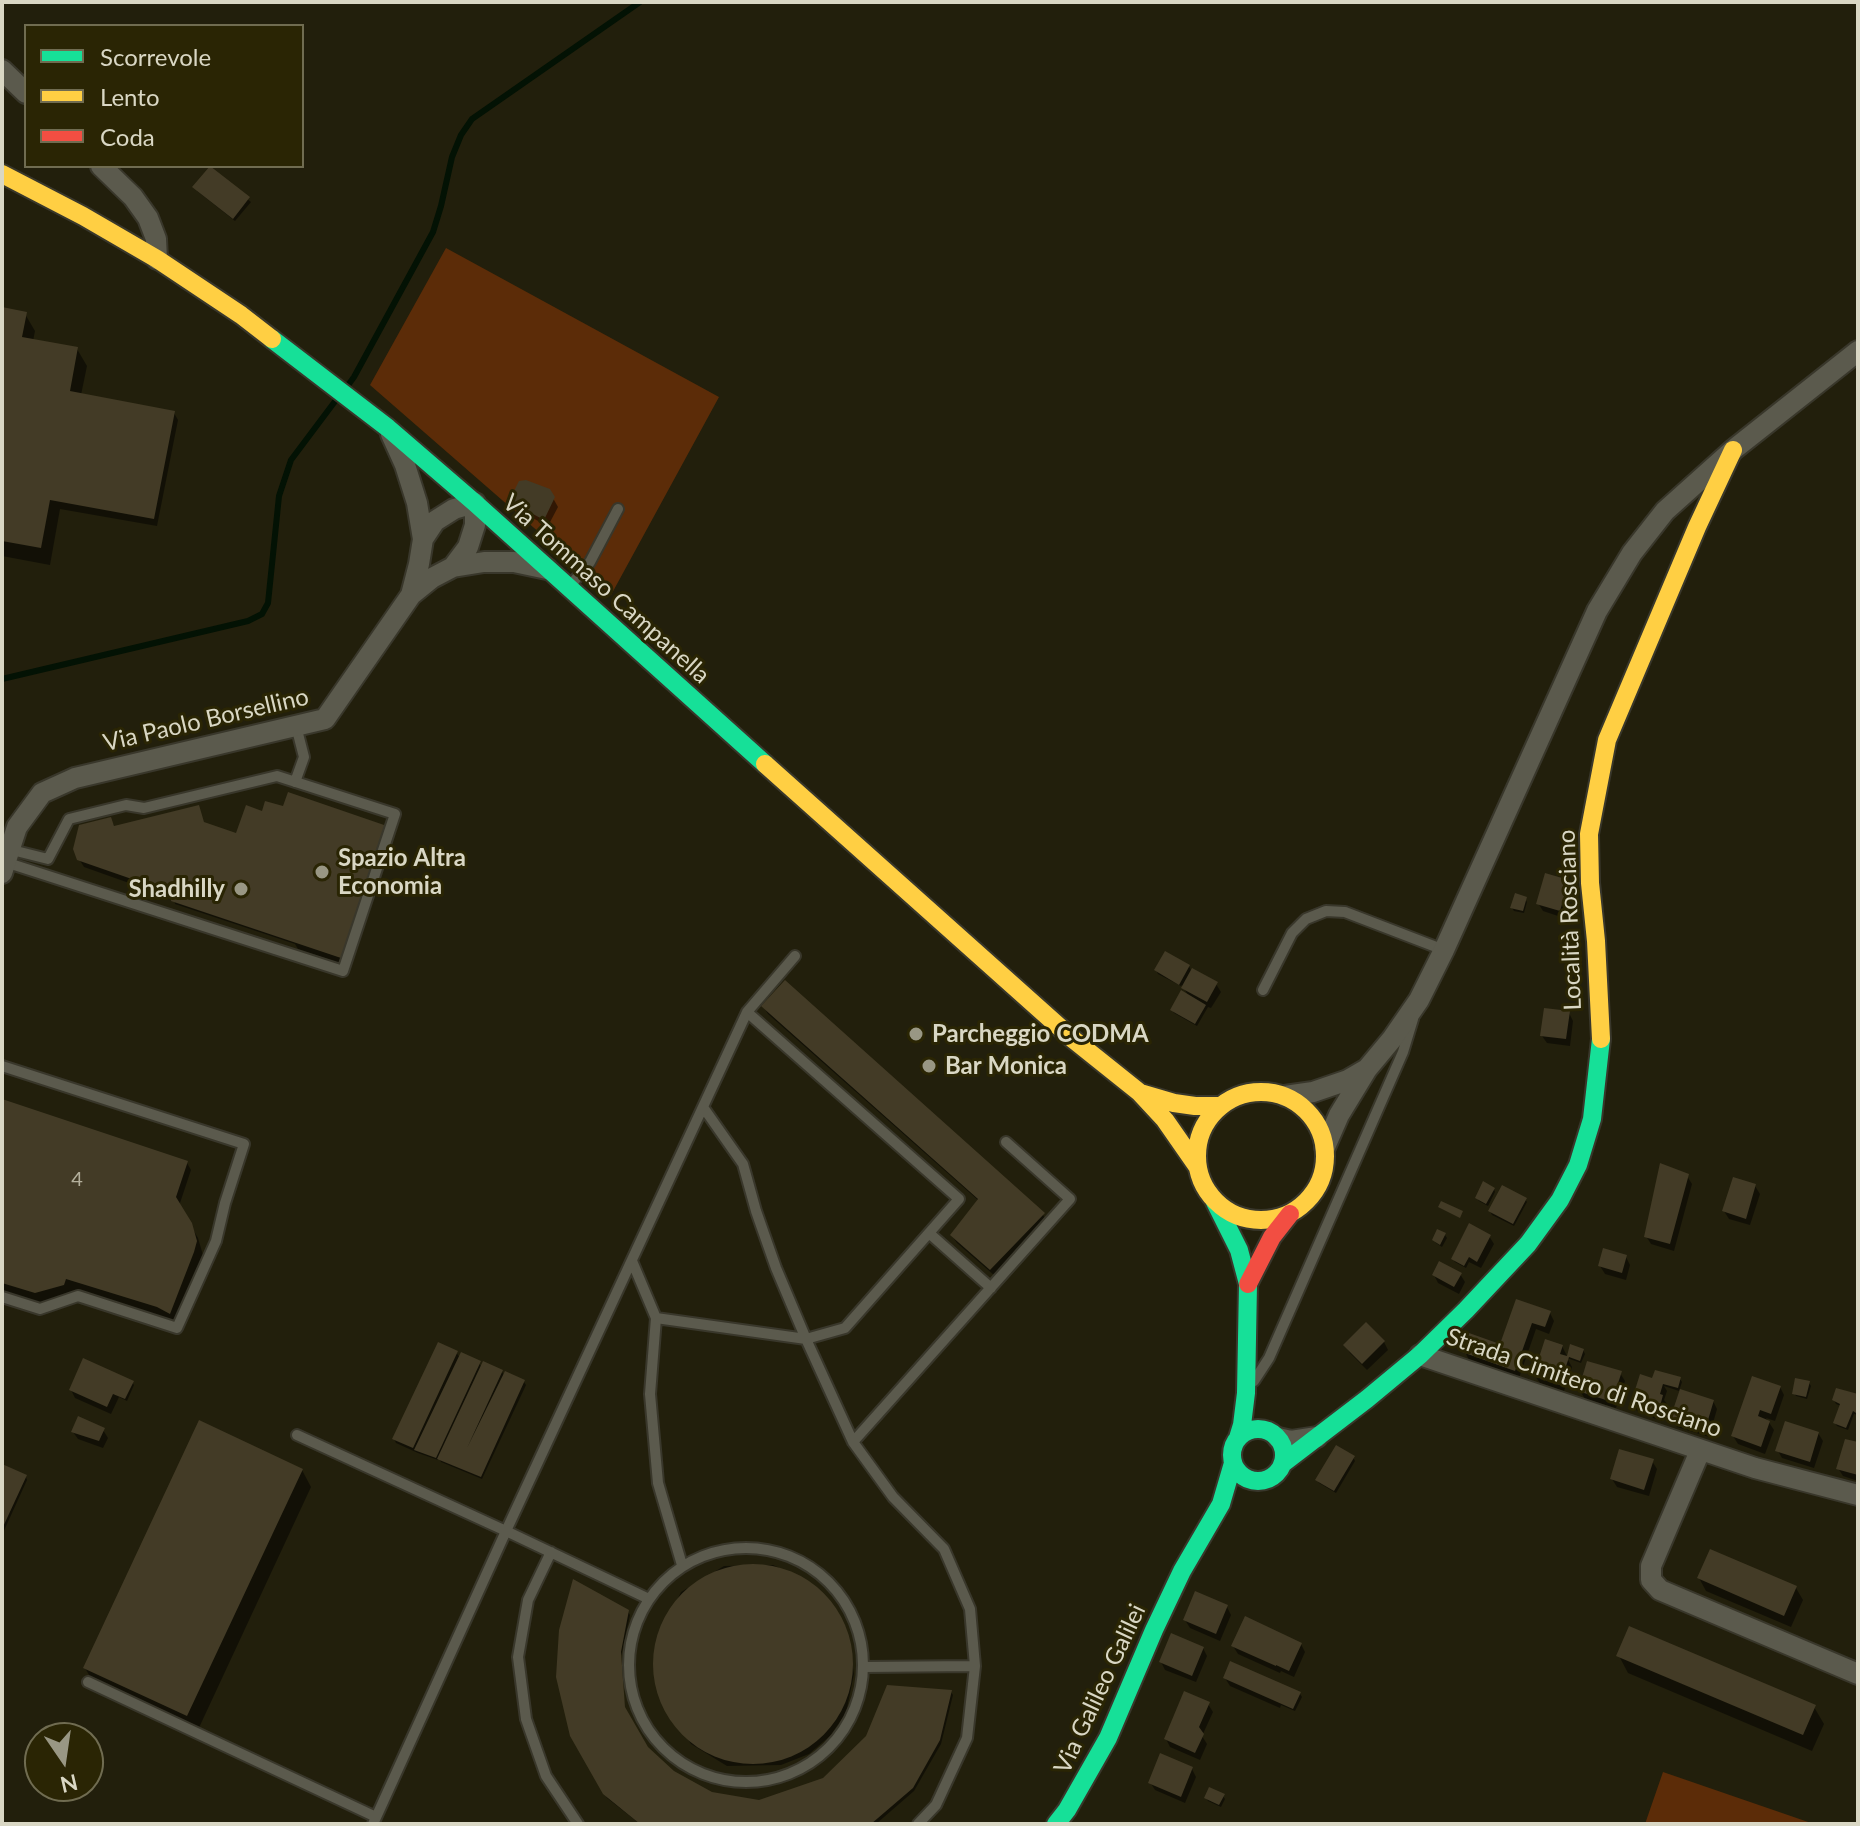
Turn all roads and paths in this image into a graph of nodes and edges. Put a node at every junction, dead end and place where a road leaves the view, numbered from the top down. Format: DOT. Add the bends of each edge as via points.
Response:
graph roads {
  1 [pos="2,70"];
  2 [pos="24,91"];
  3 [pos="103,168"];
  4 [pos="3,176"];
  5 [pos="157,259"];
  6 [pos="1858,351"];
  7 [pos="388,428"];
  8 [pos="1733,450"];
  9 [pos="475,503"];
  10 [pos="618,509"];
  11 [pos="423,539"];
  12 [pos="453,567"];
  13 [pos="547,569"];
  14 [pos="568,587"];
  15 [pos="411,595"];
  16 [pos="296,726"];
  17 [pos="295,782"];
  18 [pos="5,859"];
  19 [pos="1444,950"];
  20 [pos="795,956"];
  21 [pos="1263,990"];
  22 [pos="1419,1000"];
  23 [pos="747,1012"];
  24 [pos="2,1066"];
  25 [pos="1367,1069"];
  26 [pos="1139,1092"];
  27 [pos="1285,1096"];
  28 [pos="1221,1106"];
  29 [pos="703,1107"];
  30 [pos="1006,1142"];
  31 [pos="1325,1147"];
  32 [pos="1197,1166"];
  33 [pos="1215,1201"];
  34 [pos="1290,1214"];
  35 [pos="929,1233"];
  36 [pos="632,1261"];
  37 [pos="1248,1284"];
  38 [pos="991,1288"];
  39 [pos="2,1297"];
  40 [pos="656,1318"];
  41 [pos="806,1339"];
  42 [pos="1420,1355"];
  43 [pos="1246,1393"];
  44 [pos="1270,1434"];
  45 [pos="297,1435"];
  46 [pos="1317,1437"];
  47 [pos="1238,1438"];
  48 [pos="853,1442"];
  49 [pos="1700,1451"];
  50 [pos="1233,1463"];
  51 [pos="1282,1464"];
  52 [pos="1262,1481"];
  53 [pos="1858,1495"];
  54 [pos="1221,1504"];
  55 [pos="506,1531"];
  56 [pos="551,1552"];
  57 [pos="682,1565"];
  58 [pos="649,1599"];
  59 [pos="975,1666"];
  60 [pos="864,1667"];
  61 [pos="1858,1674"];
  62 [pos="88,1682"];
  63 [pos="374,1821"];
  64 [pos="578,1824"];
  65 [pos="918,1824"];
  66 [pos="1056,1824"];
  1 -- 2 [label="street"];
  3 -- 5 [label="street" via="148,218"];
  4 -- 5 [label="main road, Via Tommaso Campanella"];
  5 -- 7 [label="main road, Via Tommaso Campanella" via="241,315"];
  6 -- 8 [label="street, Località Rosciano"];
  7 -- 9 [label="main road, Via Tommaso Campanella"];
  7 -- 11 [label="street, Via Paolo Borsellino" via="417,503"];
  8 -- 19 [label="street, Località Rosciano" via="1665,511 1597,611"];
  8 -- 42 [label="main road, Località Rosciano" via="1607,740 1589,834 1601,1035 1592,1119 1578,1165 1528,1244"];
  9 -- 11 [label="street" via="435,521"];
  9 -- 12 [label="street, Via Paolo Borsellino" via="468,547"];
  9 -- 13 [label="main road, Via Tommaso Campanella"];
  10 -- 14 [label="lane" via="590,562"];
  11 -- 15 [label="street, Via Paolo Borsellino"];
  12 -- 13 [label="street, Via Paolo Borsellino" via="514,562"];
  12 -- 15 [label="street, Via Paolo Borsellino"];
  13 -- 14 [label="main road, Via Tommaso Campanella"];
  14 -- 26 [label="main road, Via Tommaso Campanella" via="945,926"];
  15 -- 16 [label="street, Via Paolo Borsellino" via="325,719"];
  16 -- 17 [label="lane" via="304,757"];
  16 -- 18 [label="street, Via Paolo Borsellino" via="75,778 42,793 17,827"];
  17 -- 18 [label="lane" via="277,776 144,808 126,805 69,819 48,859"];
  17 -- 18 [label="lane" via="395,814 343,971"];
  19 -- 21 [label="lane" via="1345,912 1326,911 1306,919 1292,933"];
  19 -- 22 [label="street, Località Rosciano"];
  20 -- 23 [label="lane"];
  22 -- 25 [label="street, Località Rosciano"];
  22 -- 43 [label="lane" via="1403,1052 1269,1358"];
  23 -- 29 [label="lane"];
  23 -- 35 [label="lane" via="959,1199"];
  24 -- 39 [label="lane" via="244,1144 216,1241 177,1328 78,1296 40,1309"];
  25 -- 27 [label="street, Località Rosciano" via="1325,1088"];
  25 -- 31 [label="street, Località Rosciano"];
  26 -- 28 [label="main road, Via Tommaso Campanella" via="1174,1103"];
  26 -- 32 [label="main road, Via Tommaso Campanella"];
  27 -- 28 [label="main road" via="1245,1094"];
  27 -- 31 [label="main road" via="1316,1122"];
  28 -- 32 [label="main road" via="1199,1139"];
  29 -- 36 [label="lane"];
  29 -- 41 [label="lane" via="743,1164 771,1254"];
  30 -- 38 [label="lane" via="1070,1199"];
  31 -- 34 [label="main road" via="1318,1186"];
  32 -- 33 [label="main road"];
  33 -- 34 [label="main road" via="1250,1220"];
  33 -- 37 [label="main road" via="1239,1250"];
  34 -- 37 [label="main road"];
  35 -- 38 [label="lane"];
  35 -- 41 [label="lane" via="845,1328"];
  36 -- 40 [label="lane"];
  36 -- 55 [label="lane"];
  37 -- 43 [label="main road"];
  38 -- 48 [label="lane"];
  40 -- 41 [label="lane"];
  40 -- 57 [label="lane" via="650,1394 658,1483"];
  41 -- 48 [label="lane"];
  42 -- 46 [label="main road, Strada Cimitero di Rosciano"];
  42 -- 49 [label="street, Strada Cimitero di Rosciano"];
  43 -- 44 [label="main road"];
  43 -- 47 [label="main road"];
  44 -- 46 [label="street" via="1291,1441"];
  44 -- 47 [label="main road" via="1254,1429"];
  44 -- 51 [label="main road" via="1282,1446"];
  45 -- 55 [label="lane"];
  46 -- 51 [label="main road, Strada Cimitero di Rosciano"];
  47 -- 50 [label="main road"];
  48 -- 59 [label="lane" via="893,1497 944,1549 970,1609"];
  49 -- 53 [label="street, Strada Cimitero di Rosciano"];
  49 -- 61 [label="street" via="1651,1566 1651,1580 1660,1590"];
  50 -- 52 [label="main road" via="1244,1477"];
  50 -- 54 [label="main road"];
  51 -- 52 [label="main road"];
  52 -- 54 [label="main road"];
  54 -- 66 [label="main road, Via Galileo Galilei" via="1182,1571 1108,1738"];
  55 -- 56 [label="lane"];
  55 -- 63 [label="lane"];
  56 -- 58 [label="lane"];
  56 -- 64 [label="lane" via="528,1600 518,1657 526,1719 546,1776"];
  57 -- 58 [label="lane"];
  57 -- 60 [label="lane" via="722,1549 770,1549 821,1573 852,1611"];
  58 -- 60 [label="lane" via="628,1647 631,1697 657,1744 701,1776 755,1784 811,1765 852,1720"];
  59 -- 60 [label="lane"];
  59 -- 65 [label="lane" via="967,1738 936,1805"];
  62 -- 63 [label="lane"];
}
